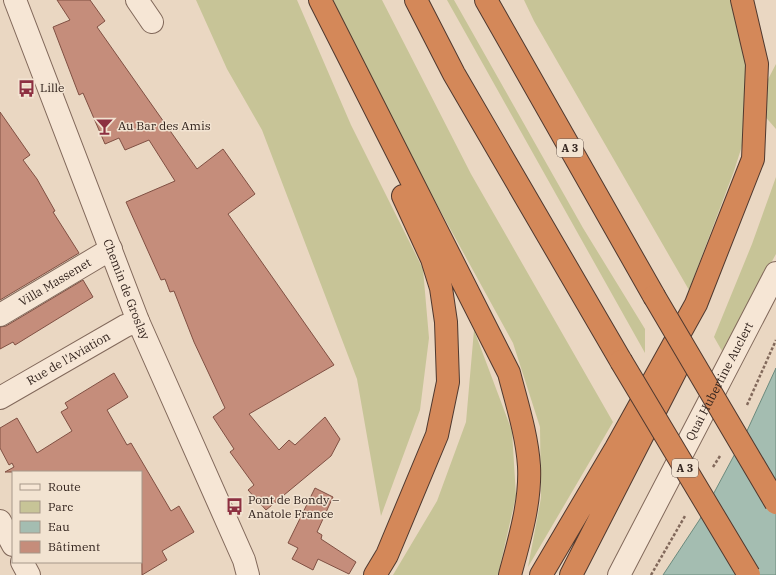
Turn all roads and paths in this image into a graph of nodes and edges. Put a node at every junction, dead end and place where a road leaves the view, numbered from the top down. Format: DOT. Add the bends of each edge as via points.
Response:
graph roads {
  1 [pos="15,0"];
  2 [pos="137,0"];
  3 [pos="320,0"];
  4 [pos="416,0"];
  5 [pos="486,0"];
  6 [pos="742,0"];
  7 [pos="152,22"];
  8 [pos="400,158"];
  9 [pos="111,249"];
  10 [pos="776,274"];
  11 [pos="696,304"];
  12 [pos="0,315"];
  13 [pos="138,321"];
  14 [pos="776,340"];
  15 [pos="0,398"];
  16 [pos="745,409"];
  17 [pos="723,451"];
  18 [pos="711,472"];
  19 [pos="776,503"];
  20 [pos="687,513"];
  21 [pos="0,521"];
  22 [pos="12,543"];
  23 [pos="23,563"];
  24 [pos="29,575"];
  25 [pos="248,575"];
  26 [pos="375,575"];
  27 [pos="510,575"];
  28 [pos="541,575"];
  29 [pos="571,575"];
  30 [pos="619,575"];
  31 [pos="651,575"];
  32 [pos="749,575"];
  1 -- 9 [label="street, Chemin de Groslay"];
  2 -- 7 [label="street"];
  3 -- 8 [label="highway"];
  4 -- 32 [label="highway, A 3, bridge" via="454,74"];
  5 -- 19 [label="highway, A 3, bridge" via="654,296"];
  6 -- 11 [label="highway" via="757,64 753,159"];
  8 -- 26 [label="highway" via="399,186 432,258 441,288 446,322 448,382 437,436 387,555"];
  8 -- 27 [label="highway" via="508,373 521,417 529,467 525,516"];
  9 -- 12 [label="street, Villa Massenet"];
  9 -- 13 [label="street, Chemin de Groslay"];
  10 -- 30 [label="street, Quai Hubertine Auclert"];
  11 -- 28 [label="highway" via="616,448"];
  11 -- 29 [label="highway" via="698,329"];
  13 -- 15 [label="street, Rue de l'Aviation"];
  13 -- 25 [label="street, Chemin de Groslay" via="244,560"];
  14 -- 16 [label="path"];
  17 -- 18 [label="path"];
  20 -- 31 [label="path"];
  21 -- 22 [label="street"];
  23 -- 24 [label="street"];
}
